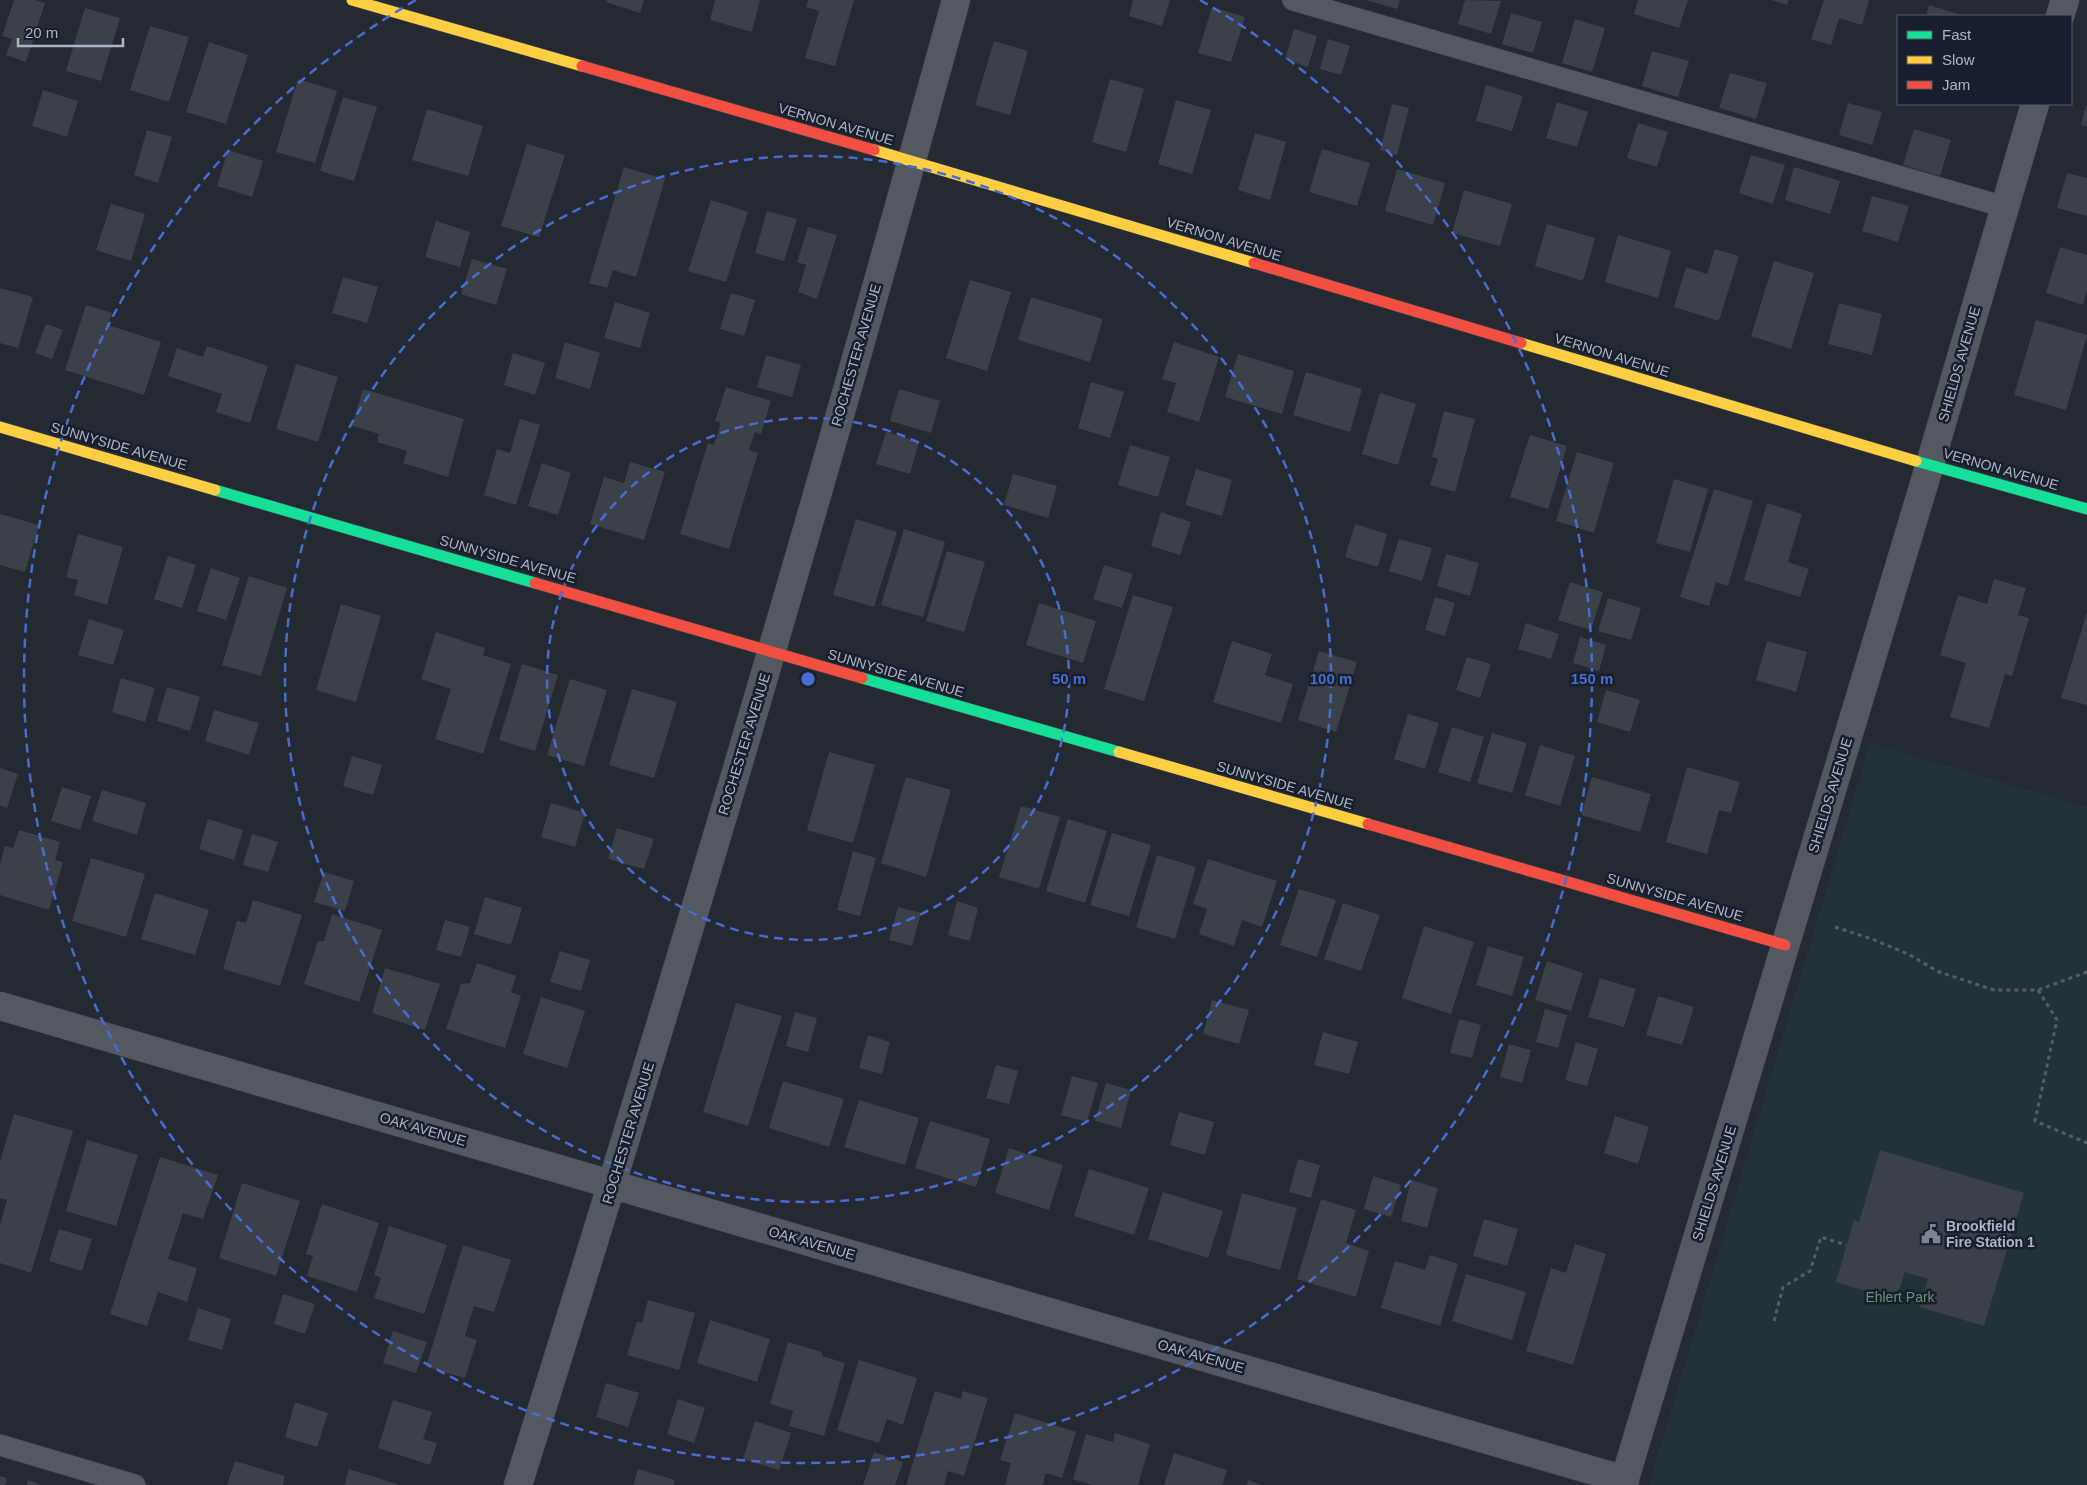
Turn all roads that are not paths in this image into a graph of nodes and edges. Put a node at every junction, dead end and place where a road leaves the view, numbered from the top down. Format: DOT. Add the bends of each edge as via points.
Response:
graph roads {
  1 [pos="352,0"];
  2 [pos="956,0"];
  3 [pos="1293,0"];
  4 [pos="2064,0"];
  5 [pos="2060,15"];
  6 [pos="2034,105"];
  7 [pos="912,161"];
  8 [pos="2005,207"];
  9 [pos="0,427"];
  10 [pos="1930,464"];
  11 [pos="2087,509"];
  12 [pos="772,652"];
  13 [pos="1785,945"];
  14 [pos="0,1006"];
  15 [pos="612,1185"];
  16 [pos="0,1445"];
  17 [pos="1624,1482"];
  18 [pos="135,1485"];
  19 [pos="518,1485"];
  1 -- 7 [label="street, VERNON AVENUE"];
  2 -- 7 [label="street, ROCHESTER AVENUE"];
  3 -- 8 [label="lane"];
  4 -- 5 [label="street"];
  6 -- 8 [label="street, SHIELDS AVENUE"];
  7 -- 10 [label="street, VERNON AVENUE"];
  7 -- 12 [label="street, ROCHESTER AVENUE"];
  8 -- 10 [label="street, SHIELDS AVENUE"];
  9 -- 12 [label="street, SUNNYSIDE AVENUE"];
  10 -- 11 [label="street, VERNON AVENUE"];
  10 -- 13 [label="street, SHIELDS AVENUE"];
  12 -- 13 [label="street, SUNNYSIDE AVENUE"];
  12 -- 15 [label="street, ROCHESTER AVENUE"];
  13 -- 17 [label="street, SHIELDS AVENUE"];
  14 -- 15 [label="street, OAK AVENUE"];
  15 -- 17 [label="street, OAK AVENUE"];
  15 -- 19 [label="street, ROCHESTER AVENUE"];
  16 -- 18 [label="lane"];
}
